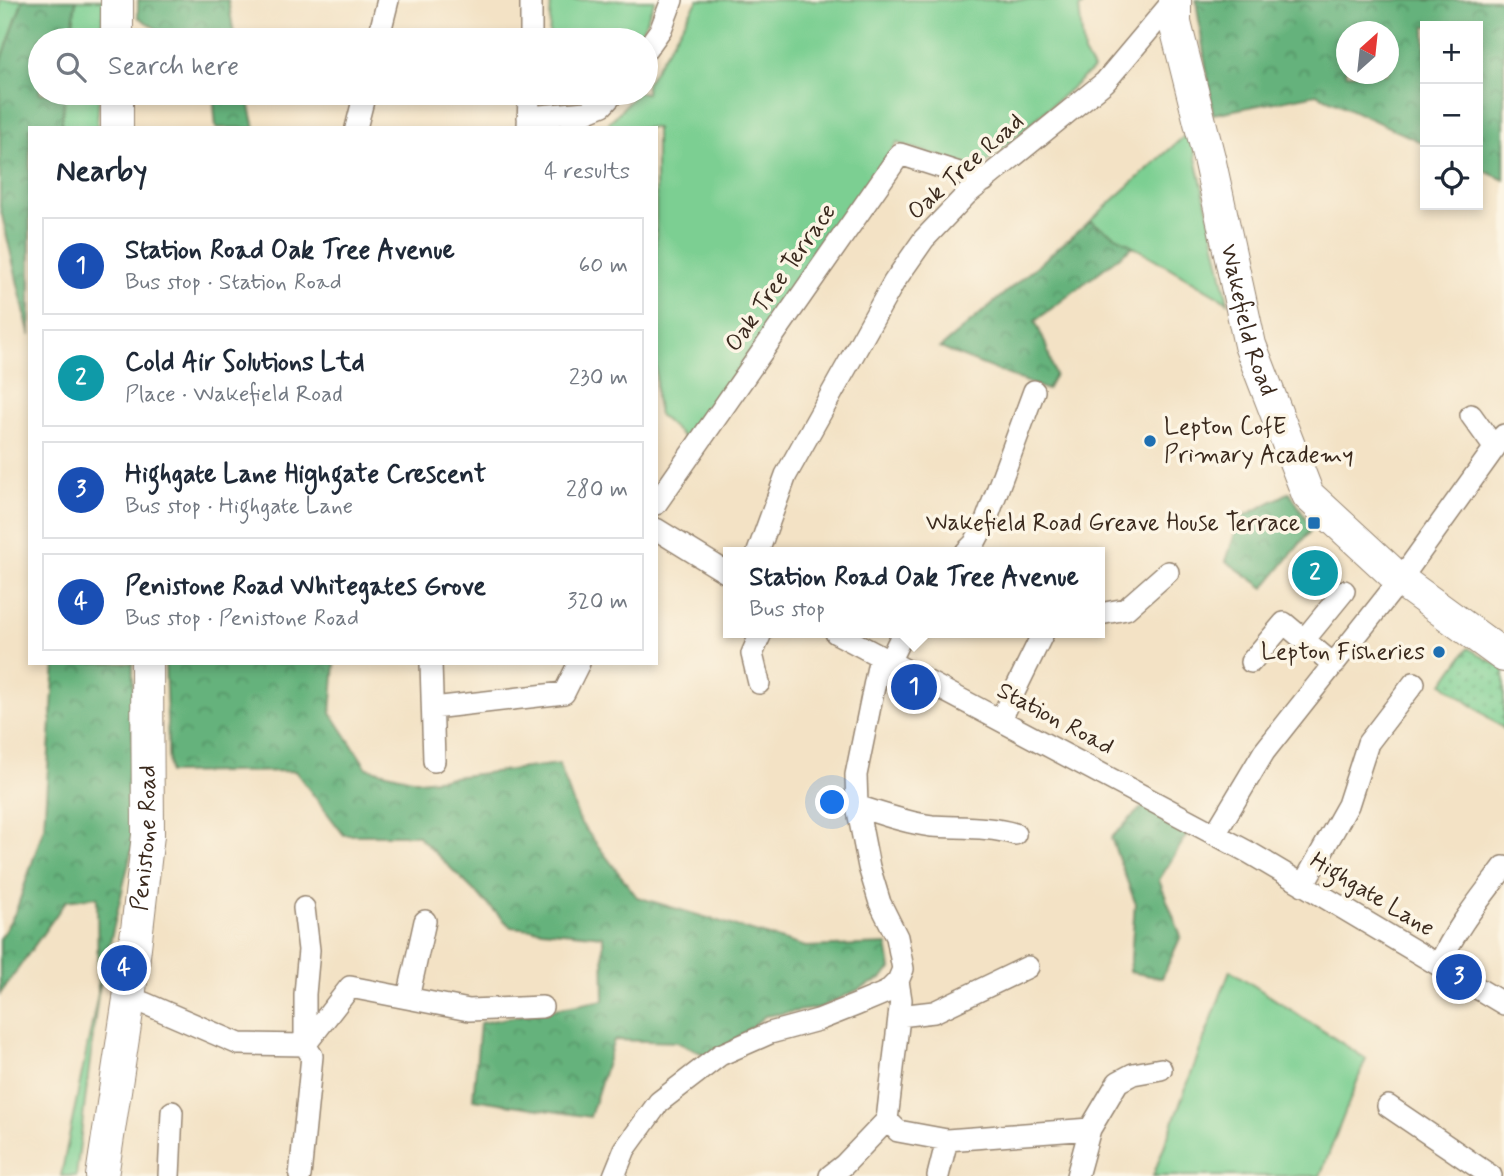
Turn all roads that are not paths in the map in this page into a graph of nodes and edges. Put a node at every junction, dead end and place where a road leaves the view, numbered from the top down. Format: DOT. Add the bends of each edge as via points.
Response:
graph roads {
  1 [pos="117,0"];
  2 [pos="388,0"];
  3 [pos="531,0"];
  4 [pos="672,0"];
  5 [pos="1175,0"];
  6 [pos="1182,0"];
  7 [pos="117,28"];
  8 [pos="381,28"];
  9 [pos="531,28"];
  10 [pos="658,33"];
  11 [pos="117,105"];
  12 [pos="362,105"];
  13 [pos="603,105"];
  14 [pos="528,122"];
  15 [pos="117,126"];
  16 [pos="357,126"];
  17 [pos="1209,158"];
  18 [pos="984,181"];
  19 [pos="1034,390"];
  20 [pos="1471,415"];
  21 [pos="1499,441"];
  22 [pos="658,501"];
  23 [pos="658,530"];
  24 [pos="760,547"];
  25 [pos="971,547"];
  26 [pos="723,570"];
  27 [pos="1168,572"];
  28 [pos="1409,588"];
  29 [pos="1344,591"];
  30 [pos="1105,613"];
  31 [pos="759,638"];
  32 [pos="844,638"];
  33 [pos="899,638"];
  34 [pos="1040,638"];
  35 [pos="1304,640"];
  36 [pos="1504,644"];
  37 [pos="1504,656"];
  38 [pos="884,660"];
  39 [pos="1251,662"];
  40 [pos="1334,664"];
  41 [pos="146,665"];
  42 [pos="431,665"];
  43 [pos="578,665"];
  44 [pos="760,683"];
  45 [pos="1413,683"];
  46 [pos="433,708"];
  47 [pos="1000,719"];
  48 [pos="434,761"];
  49 [pos="857,806"];
  50 [pos="1015,834"];
  51 [pos="1215,834"];
  52 [pos="1250,853"];
  53 [pos="1504,867"];
  54 [pos="1303,885"];
  55 [pos="304,908"];
  56 [pos="425,921"];
  57 [pos="1439,965"];
  58 [pos="1028,967"];
  59 [pos="898,981"];
  60 [pos="408,998"];
  61 [pos="129,999"];
  62 [pos="1504,1004"];
  63 [pos="542,1007"];
  64 [pos="899,1016"];
  65 [pos="305,1045"];
  66 [pos="1161,1069"];
  67 [pos="1388,1106"];
  68 [pos="172,1112"];
  69 [pos="887,1120"];
  70 [pos="1090,1129"];
  71 [pos="947,1140"];
  72 [pos="102,1176"];
  73 [pos="169,1176"];
  74 [pos="300,1176"];
  75 [pos="614,1176"];
  76 [pos="830,1176"];
  77 [pos="938,1176"];
  78 [pos="1077,1176"];
  79 [pos="1491,1176"];
  1 -- 7 [label="highway"];
  2 -- 8 [label="street"];
  3 -- 9 [label="street"];
  4 -- 10 [label="street"];
  5 -- 17 [label="highway, Wakefield Road" via="1175,23"];
  5 -- 18 [label="street, Oak Tree Road" via="1105,82"];
  6 -- 17 [label="highway, Wakefield Road" via="1195,50"];
  11 -- 15 [label="highway"];
  12 -- 16 [label="street"];
  13 -- 14 [label="street"];
  17 -- 28 [label="highway, Wakefield Road" via="1250,345 1308,495"];
  18 -- 22 [label="street, Oak Tree Terrace" via="900,154"];
  18 -- 24 [label="street, Oak Tree Road" via="924,239 894,282 786,475"];
  19 -- 25 [label="street" via="986,522"];
  20 -- 21 [label="street"];
  21 -- 28 [label="street"];
  23 -- 26 [label="street"];
  27 -- 30 [label="street" via="1126,609"];
  28 -- 36 [label="highway, Wakefield Road"];
  28 -- 37 [label="highway, Wakefield Road"];
  28 -- 40 [label="street"];
  29 -- 35 [label="street"];
  31 -- 44 [label="street" via="752,654"];
  32 -- 38 [label="street, Station Road"];
  33 -- 38 [label="street"];
  34 -- 47 [label="street"];
  35 -- 39 [label="street" via="1284,623"];
  35 -- 40 [label="street"];
  38 -- 47 [label="street, Station Road"];
  38 -- 49 [label="street" via="856,775"];
  40 -- 51 [label="street" via="1264,752"];
  41 -- 61 [label="highway, Penistone Road" via="148,835"];
  42 -- 46 [label="street"];
  43 -- 46 [label="street" via="564,693"];
  45 -- 54 [label="street" via="1368,743 1348,805"];
  46 -- 48 [label="street"];
  47 -- 51 [label="street, Station Road"];
  49 -- 50 [label="street" via="930,826"];
  49 -- 59 [label="street" via="869,867 897,937 903,969"];
  51 -- 52 [label="street, Station Road"];
  52 -- 54 [label="street, Highgate Lane"];
  53 -- 57 [label="street" via="1467,915"];
  54 -- 57 [label="street, Highgate Lane"];
  55 -- 65 [label="street" via="309,950"];
  56 -- 60 [label="street"];
  57 -- 62 [label="street, Highgate Lane"];
  58 -- 64 [label="street" via="934,1012"];
  59 -- 64 [label="street"];
  59 -- 75 [label="street" via="887,992 856,1005 720,1055 659,1102 627,1146"];
  60 -- 63 [label="street" via="469,1010"];
  60 -- 65 [label="street" via="350,987"];
  61 -- 65 [label="street" via="239,1044"];
  61 -- 72 [label="highway, Penistone Road"];
  64 -- 69 [label="street"];
  65 -- 74 [label="street" via="312,1056"];
  66 -- 70 [label="street" via="1118,1082"];
  67 -- 79 [label="street"];
  68 -- 73 [label="street"];
  69 -- 71 [label="street" via="898,1131"];
  69 -- 76 [label="street"];
  70 -- 71 [label="street"];
  70 -- 78 [label="street"];
  71 -- 77 [label="street"];
}
